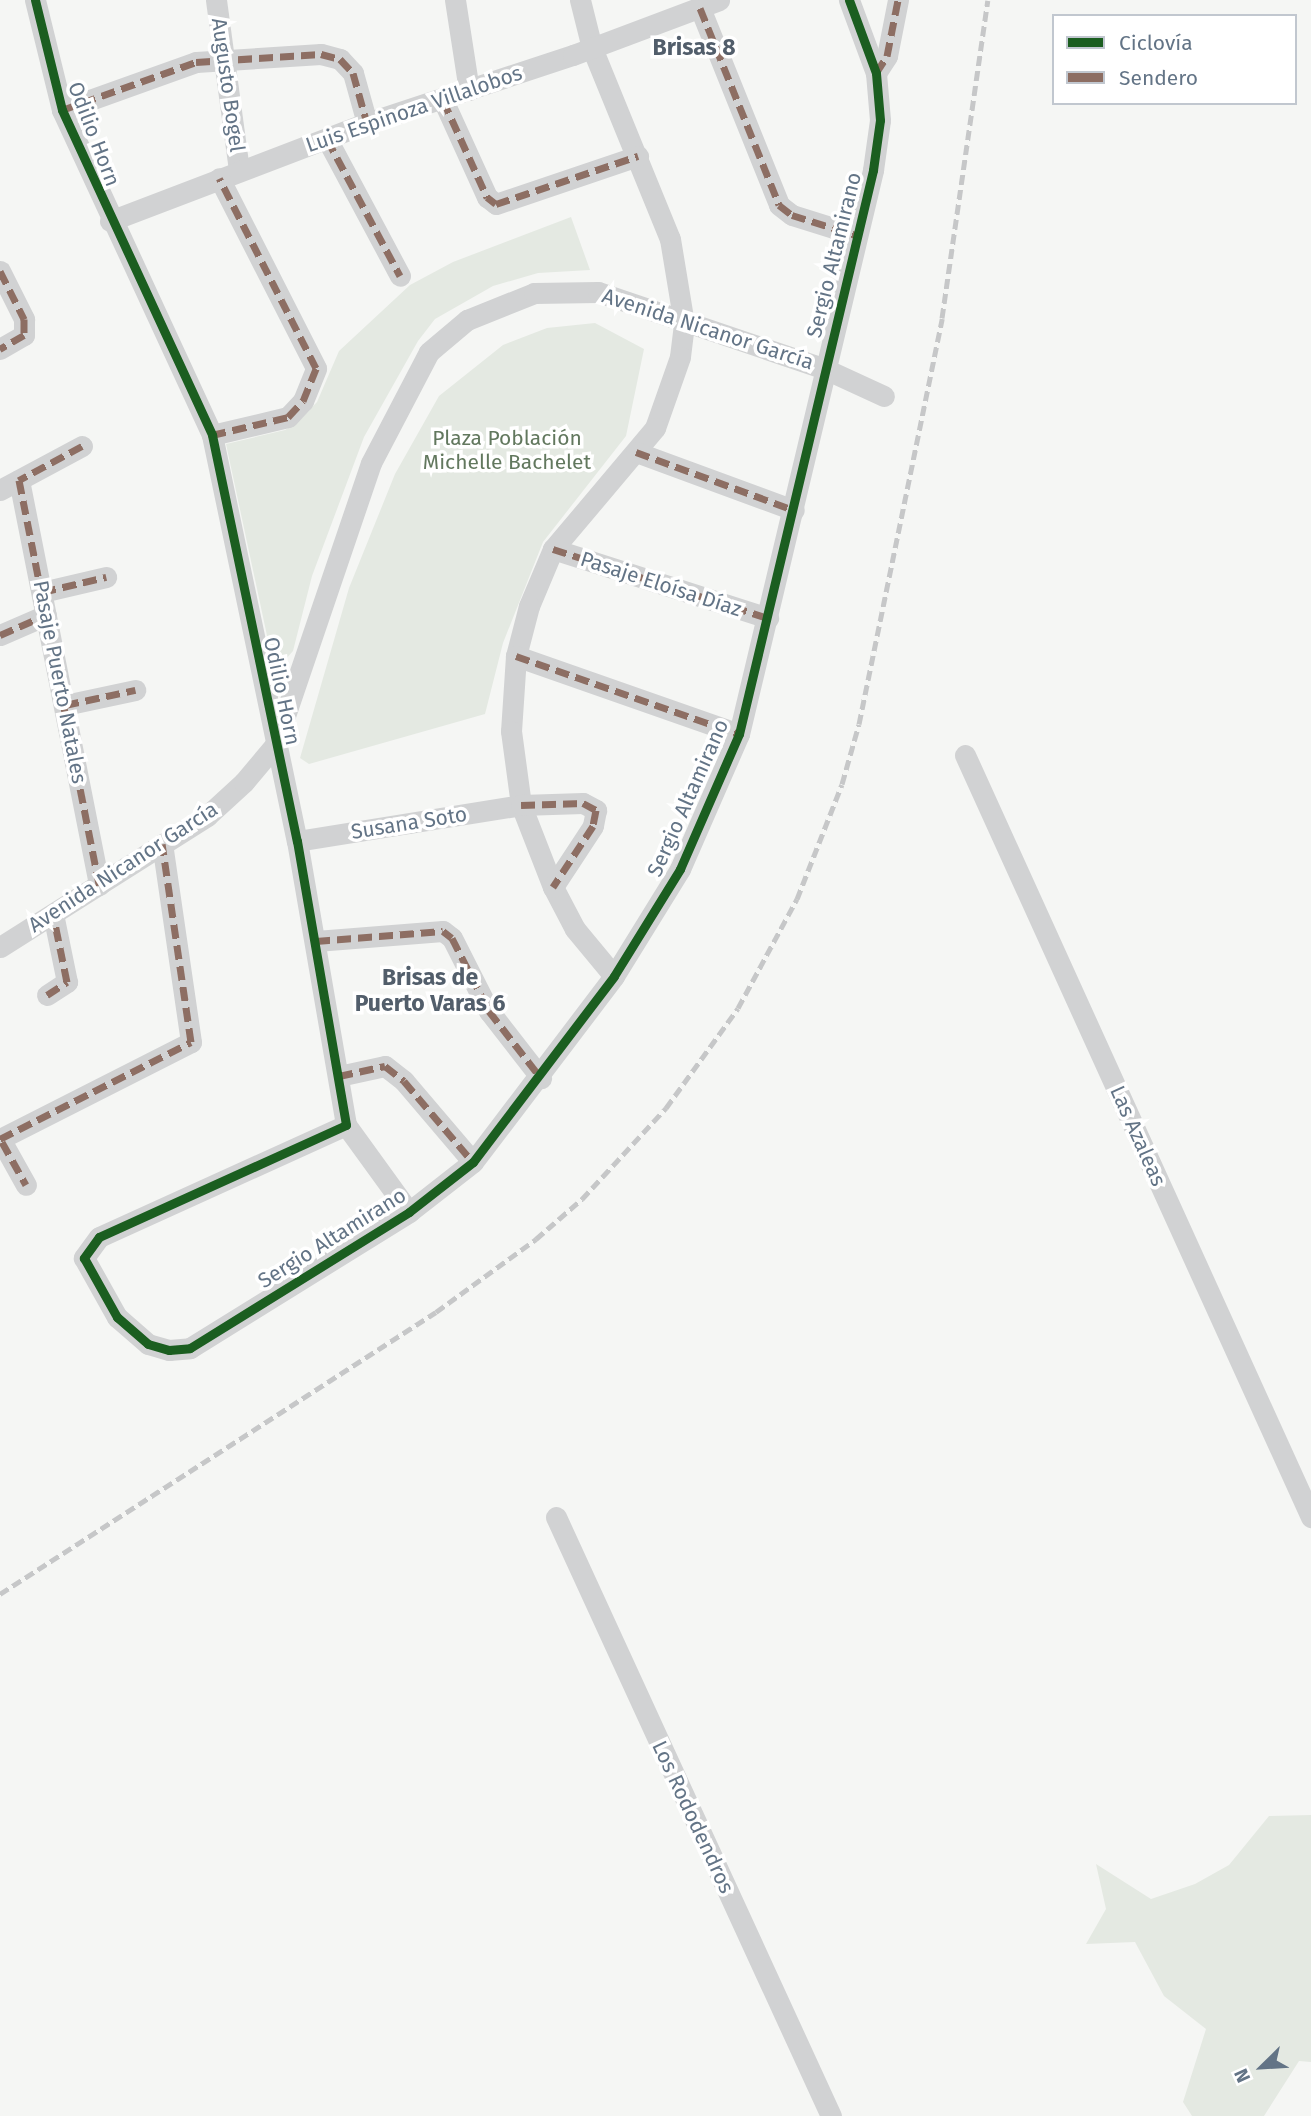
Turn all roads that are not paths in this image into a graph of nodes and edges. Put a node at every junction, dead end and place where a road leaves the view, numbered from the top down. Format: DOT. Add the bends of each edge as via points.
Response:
graph roads {
  1 [pos="35,0"];
  2 [pos="216,0"];
  3 [pos="455,0"];
  4 [pos="580,0"];
  5 [pos="849,0"];
  6 [pos="898,0"];
  7 [pos="710,4"];
  8 [pos="592,48"];
  9 [pos="227,61"];
  10 [pos="876,73"];
  11 [pos="469,90"];
  12 [pos="443,100"];
  13 [pos="62,110"];
  14 [pos="368,123"];
  15 [pos="327,139"];
  16 [pos="638,156"];
  17 [pos="239,170"];
  18 [pos="219,178"];
  19 [pos="110,221"];
  20 [pos="856,234"];
  21 [pos="0,271"];
  22 [pos="400,276"];
  23 [pos="684,324"];
  24 [pos="0,349"];
  25 [pos="823,368"];
  26 [pos="884,396"];
  27 [pos="212,435"];
  28 [pos="82,446"];
  29 [pos="636,453"];
  30 [pos="19,480"];
  31 [pos="0,490"];
  32 [pos="794,510"];
  33 [pos="553,549"];
  34 [pos="106,577"];
  35 [pos="42,592"];
  36 [pos="46,615"];
  37 [pos="768,618"];
  38 [pos="0,635"];
  39 [pos="516,656"];
  40 [pos="300,669"];
  41 [pos="260,673"];
  42 [pos="135,690"];
  43 [pos="65,705"];
  44 [pos="739,734"];
  45 [pos="275,745"];
  46 [pos="965,755"];
  47 [pos="521,805"];
  48 [pos="297,841"];
  49 [pos="162,844"];
  50 [pos="99,884"];
  51 [pos="553,887"];
  52 [pos="53,914"];
  53 [pos="316,941"];
  54 [pos="0,947"];
  55 [pos="614,976"];
  56 [pos="47,995"];
  57 [pos="339,1076"];
  58 [pos="541,1078"];
  59 [pos="346,1125"];
  60 [pos="1,1141"];
  61 [pos="473,1162"];
  62 [pos="26,1185"];
  63 [pos="409,1212"];
  64 [pos="556,1517"];
  65 [pos="1311,1517"];
  66 [pos="831,2116"];
  1 -- 13 [label="street, Odilio Horn"];
  2 -- 9 [label="street, Augusto Bogel"];
  3 -- 11 [label="street"];
  4 -- 8 [label="street"];
  5 -- 10 [label="street, Sergio Altamirano"];
  6 -- 10 [label="street" via="887,56"];
  7 -- 8 [label="street, Luis Espinoza Villalobos"];
  7 -- 20 [label="street" via="779,205 792,215"];
  8 -- 11 [label="street, Luis Espinoza Villalobos"];
  8 -- 16 [label="street"];
  9 -- 13 [label="street" via="196,62"];
  9 -- 14 [label="street" via="321,54 340,59 353,73"];
  9 -- 17 [label="street, Augusto Bogel"];
  10 -- 20 [label="street, Sergio Altamirano" via="880,120"];
  11 -- 12 [label="street, Luis Espinoza Villalobos"];
  12 -- 14 [label="street, Luis Espinoza Villalobos"];
  12 -- 16 [label="street" via="487,197 496,204"];
  13 -- 19 [label="street, Odilio Horn"];
  14 -- 15 [label="street, Luis Espinoza Villalobos"];
  15 -- 17 [label="street, Luis Espinoza Villalobos"];
  15 -- 22 [label="street"];
  16 -- 23 [label="street" via="670,239"];
  17 -- 18 [label="street, Luis Espinoza Villalobos"];
  18 -- 19 [label="street, Luis Espinoza Villalobos"];
  18 -- 27 [label="street" via="316,368 303,401 288,416"];
  19 -- 27 [label="street, Odilio Horn"];
  20 -- 25 [label="street, Sergio Altamirano"];
  21 -- 24 [label="street" via="24,319 24,335"];
  23 -- 25 [label="street, Avenida Nicanor García"];
  23 -- 29 [label="street" via="668,398 655,428"];
  23 -- 40 [label="street, Avenida Nicanor García" via="619,296 555,290 488,308 447,335 429,352 371,463"];
  25 -- 26 [label="street, Avenida Nicanor García"];
  25 -- 32 [label="street, Sergio Altamirano"];
  27 -- 41 [label="street, Odilio Horn"];
  28 -- 30 [label="street"];
  29 -- 32 [label="street"];
  29 -- 33 [label="street"];
  30 -- 31 [label="street"];
  30 -- 35 [label="street, Pasaje Puerto Natales"];
  32 -- 37 [label="street, Sergio Altamirano"];
  33 -- 37 [label="street, Pasaje Eloísa Díaz"];
  33 -- 39 [label="street" via="529,606"];
  34 -- 35 [label="street"];
  35 -- 36 [label="street, Pasaje Puerto Natales"];
  36 -- 38 [label="street"];
  36 -- 43 [label="street, Pasaje Puerto Natales"];
  37 -- 44 [label="street, Sergio Altamirano"];
  39 -- 44 [label="street"];
  39 -- 47 [label="street" via="511,731"];
  40 -- 41 [label="street" via="281,680"];
  40 -- 45 [label="street, Avenida Nicanor García"];
  41 -- 45 [label="street, Odilio Horn"];
  42 -- 43 [label="street"];
  43 -- 50 [label="street, Pasaje Puerto Natales"];
  44 -- 55 [label="street, Sergio Altamirano" via="680,869"];
  45 -- 48 [label="street, Odilio Horn"];
  45 -- 49 [label="street, Avenida Nicanor García" via="227,799"];
  46 -- 65 [label="street, Las Azaleas"];
  47 -- 48 [label="street, Susana Soto"];
  47 -- 51 [label="street"];
  47 -- 51 [label="street, Susana Soto" via="583,803 596,810 593,826"];
  48 -- 53 [label="street, Odilio Horn"];
  49 -- 50 [label="street, Avenida Nicanor García"];
  49 -- 60 [label="street" via="191,1042"];
  50 -- 52 [label="street, Avenida Nicanor García"];
  51 -- 55 [label="street" via="575,929"];
  52 -- 54 [label="street, Avenida Nicanor García"];
  52 -- 56 [label="street" via="67,982"];
  53 -- 57 [label="street, Odilio Horn"];
  53 -- 58 [label="street" via="443,931 452,938 489,1011"];
  55 -- 58 [label="street, Sergio Altamirano"];
  57 -- 59 [label="street, Odilio Horn"];
  57 -- 61 [label="street" via="384,1066 404,1081"];
  58 -- 61 [label="street, Sergio Altamirano"];
  59 -- 63 [label="street"];
  59 -- 63 [label="street, Sergio Altamirano" via="99,1237 84,1258 117,1317 148,1344 169,1350 190,1348"];
  60 -- 62 [label="street"];
  61 -- 63 [label="street, Sergio Altamirano"];
  64 -- 66 [label="street, Los Rododendros"];
}
